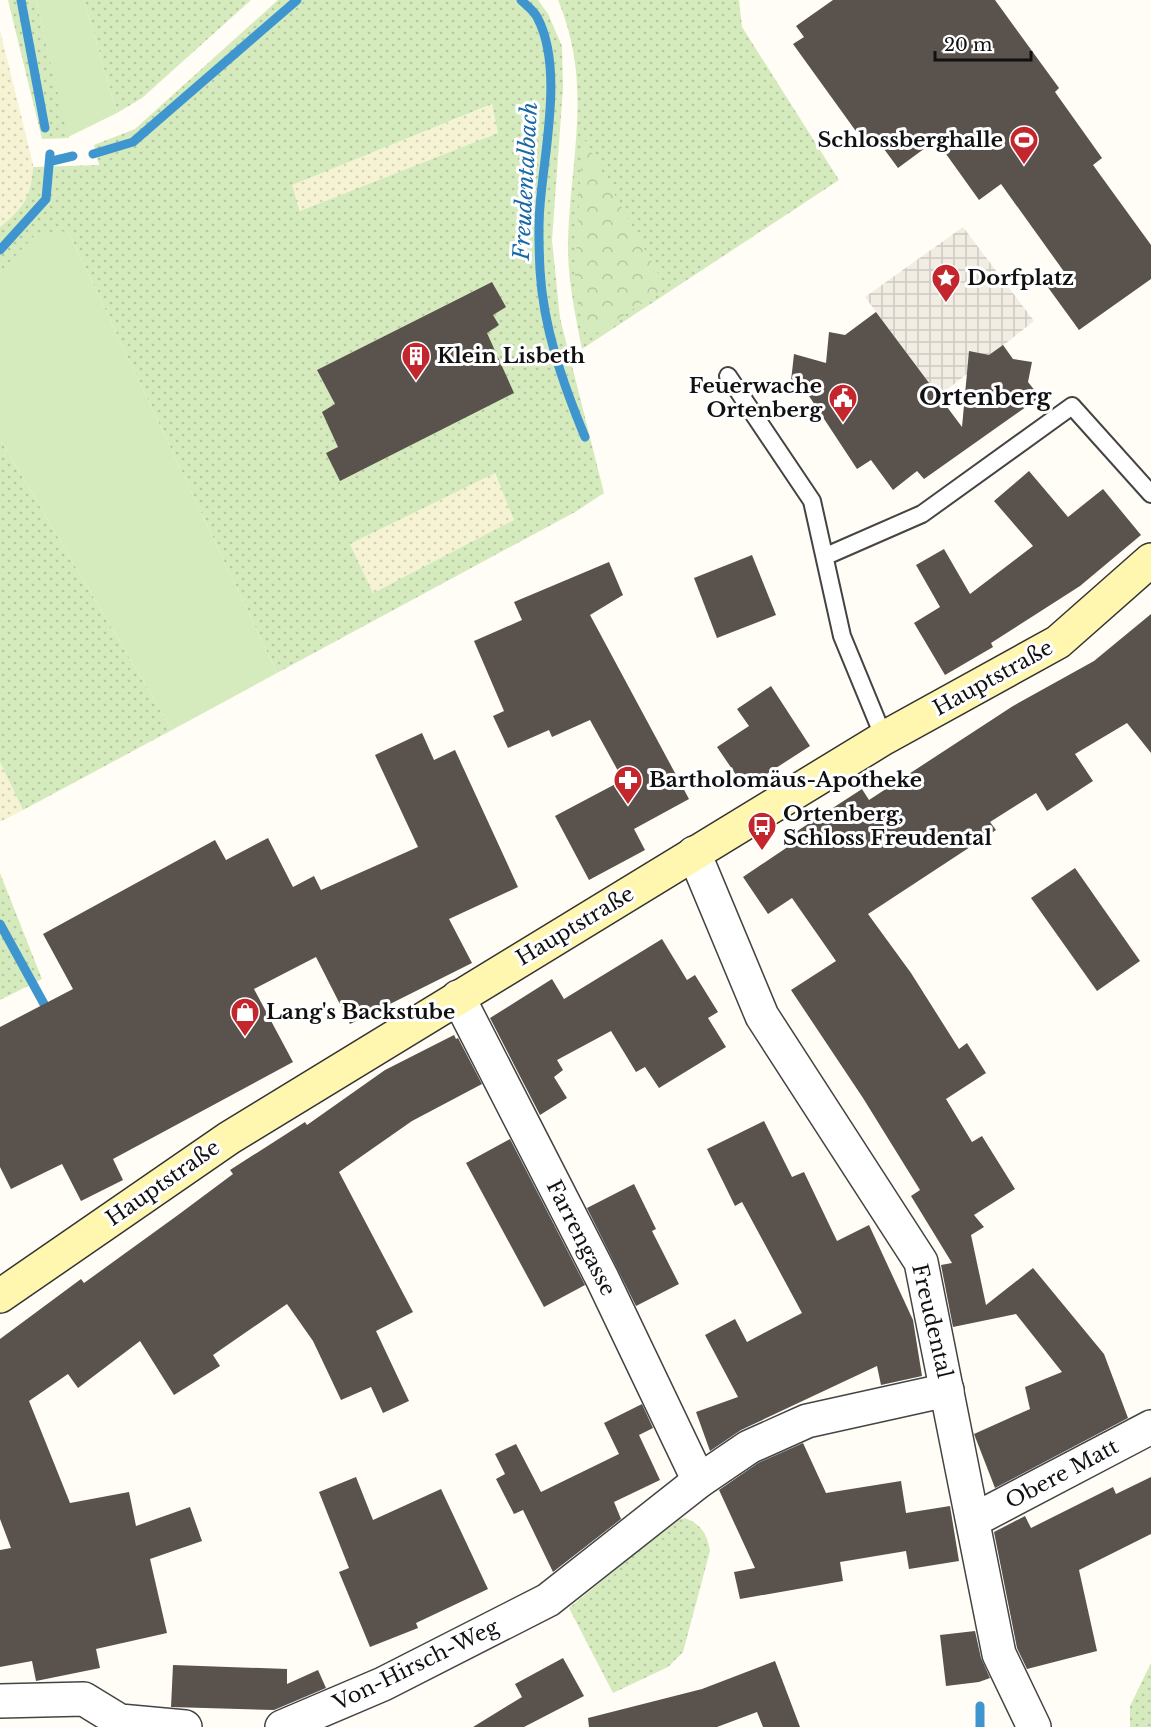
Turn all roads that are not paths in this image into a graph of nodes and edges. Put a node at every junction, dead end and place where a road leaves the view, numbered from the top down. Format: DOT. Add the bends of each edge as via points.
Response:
graph roads {
  1 [pos="728,376"];
  2 [pos="1151,494"];
  3 [pos="826,556"];
  4 [pos="1151,560"];
  5 [pos="884,738"];
  6 [pos="694,853"];
  7 [pos="458,997"];
  8 [pos="0,1296"];
  9 [pos="947,1390"];
  10 [pos="1151,1428"];
  11 [pos="699,1481"];
  12 [pos="974,1520"];
  13 [pos="0,1701"];
  14 [pos="185,1727"];
  15 [pos="282,1727"];
  16 [pos="1034,1727"];
  1 -- 3 [label="lane" via="812,501"];
  2 -- 3 [label="lane" via="1072,406 922,514"];
  3 -- 5 [label="lane" via="842,636"];
  4 -- 5 [label="street, Hauptstraße" via="1058,642"];
  5 -- 6 [label="street, Hauptstraße"];
  6 -- 7 [label="street, Hauptstraße"];
  6 -- 9 [label="street, Freudental" via="762,1016 921,1262"];
  7 -- 8 [label="street, Hauptstraße" via="229,1138"];
  7 -- 11 [label="street, Farrengasse" via="602,1278"];
  9 -- 11 [label="street" via="807,1421 749,1447"];
  9 -- 12 [label="street, Freudental"];
  10 -- 12 [label="street, Obere Matt"];
  11 -- 15 [label="street, Von-Hirsch-Weg" via="548,1600 383,1684"];
  12 -- 16 [label="street, Freudental" via="999,1654"];
  13 -- 14 [label="street" via="84,1699 120,1721"];
}
